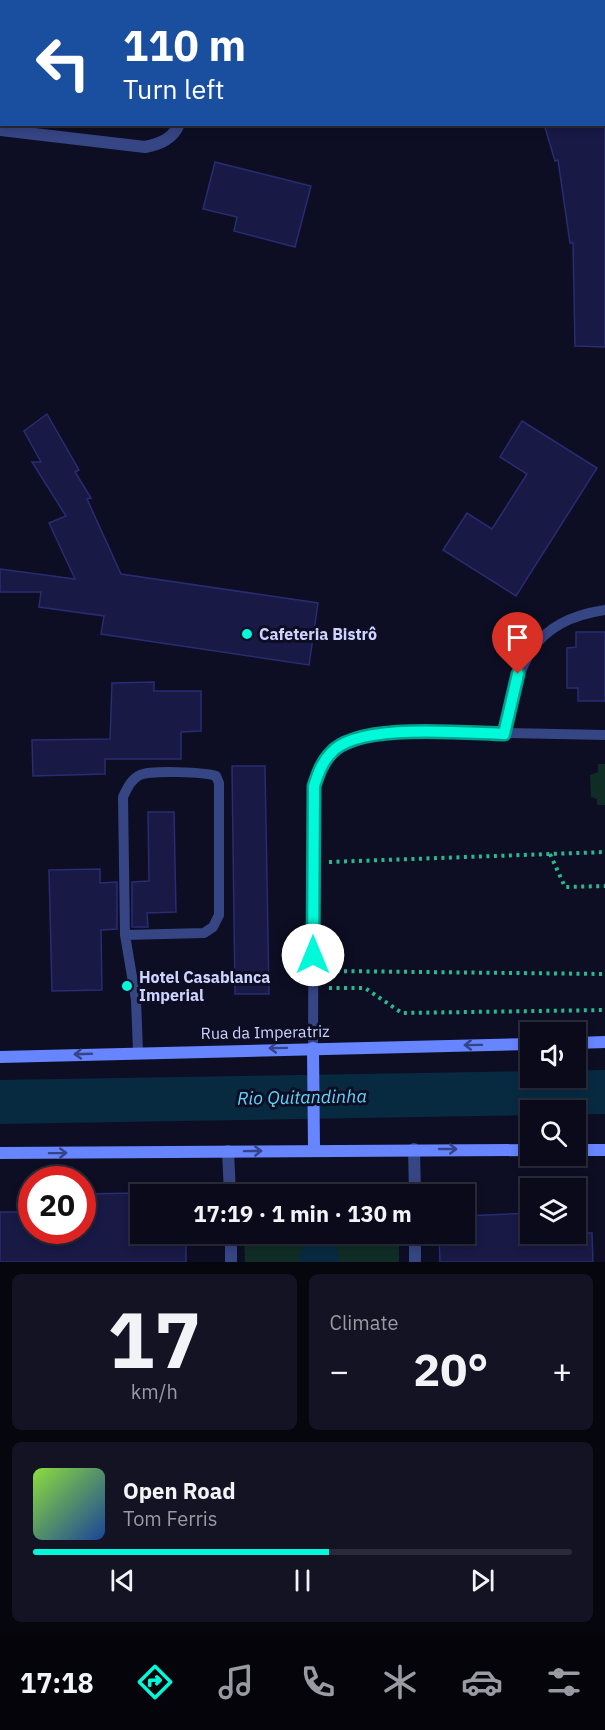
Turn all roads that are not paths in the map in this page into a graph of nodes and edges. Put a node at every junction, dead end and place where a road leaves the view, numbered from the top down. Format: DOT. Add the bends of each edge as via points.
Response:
graph roads {
  1 [pos="178,126"];
  2 [pos="0,130"];
  3 [pos="605,610"];
  4 [pos="504,734"];
  5 [pos="605,735"];
  6 [pos="125,935"];
  7 [pos="605,1042"];
  8 [pos="586,1043"];
  9 [pos="520,1044"];
  10 [pos="313,1048"];
  11 [pos="138,1051"];
  12 [pos="0,1057"];
  13 [pos="314,1149"];
  14 [pos="414,1149"];
  15 [pos="520,1150"];
  16 [pos="586,1150"];
  17 [pos="605,1150"];
  18 [pos="228,1151"];
  19 [pos="0,1153"];
  20 [pos="230,1184"];
  21 [pos="415,1184"];
  22 [pos="231,1244"];
  23 [pos="415,1244"];
  24 [pos="231,1262"];
  25 [pos="415,1262"];
  1 -- 2 [label="street" via="162,143 145,147"];
  3 -- 4 [label="lane" via="580,614 542,635 518,674"];
  4 -- 5 [label="lane"];
  4 -- 10 [label="lane" via="374,734 332,751 319,769 314,786"];
  6 -- 6 [label="lane" via="204,933 213,927 219,915 216,776 205,771 141,774 129,784 123,797"];
  6 -- 11 [label="lane" via="136,1000"];
  7 -- 8 [label="main road"];
  9 -- 10 [label="main road, Rua da Imperatriz, one-way"];
  10 -- 11 [label="main road, Rua da Imperatriz, one-way"];
  10 -- 13 [label="main road"];
  11 -- 12 [label="main road, Rua da Imperatriz, one-way"];
  13 -- 14 [label="main road"];
  18 -- 13 [label="main road, one-way"];
  14 -- 15 [label="main road, one-way"];
  14 -- 21 [label="street"];
  16 -- 17 [label="main road"];
  19 -- 18 [label="main road, one-way"];
  18 -- 20 [label="street"];
  22 -- 24 [label="street"];
  23 -- 25 [label="street"];
}
